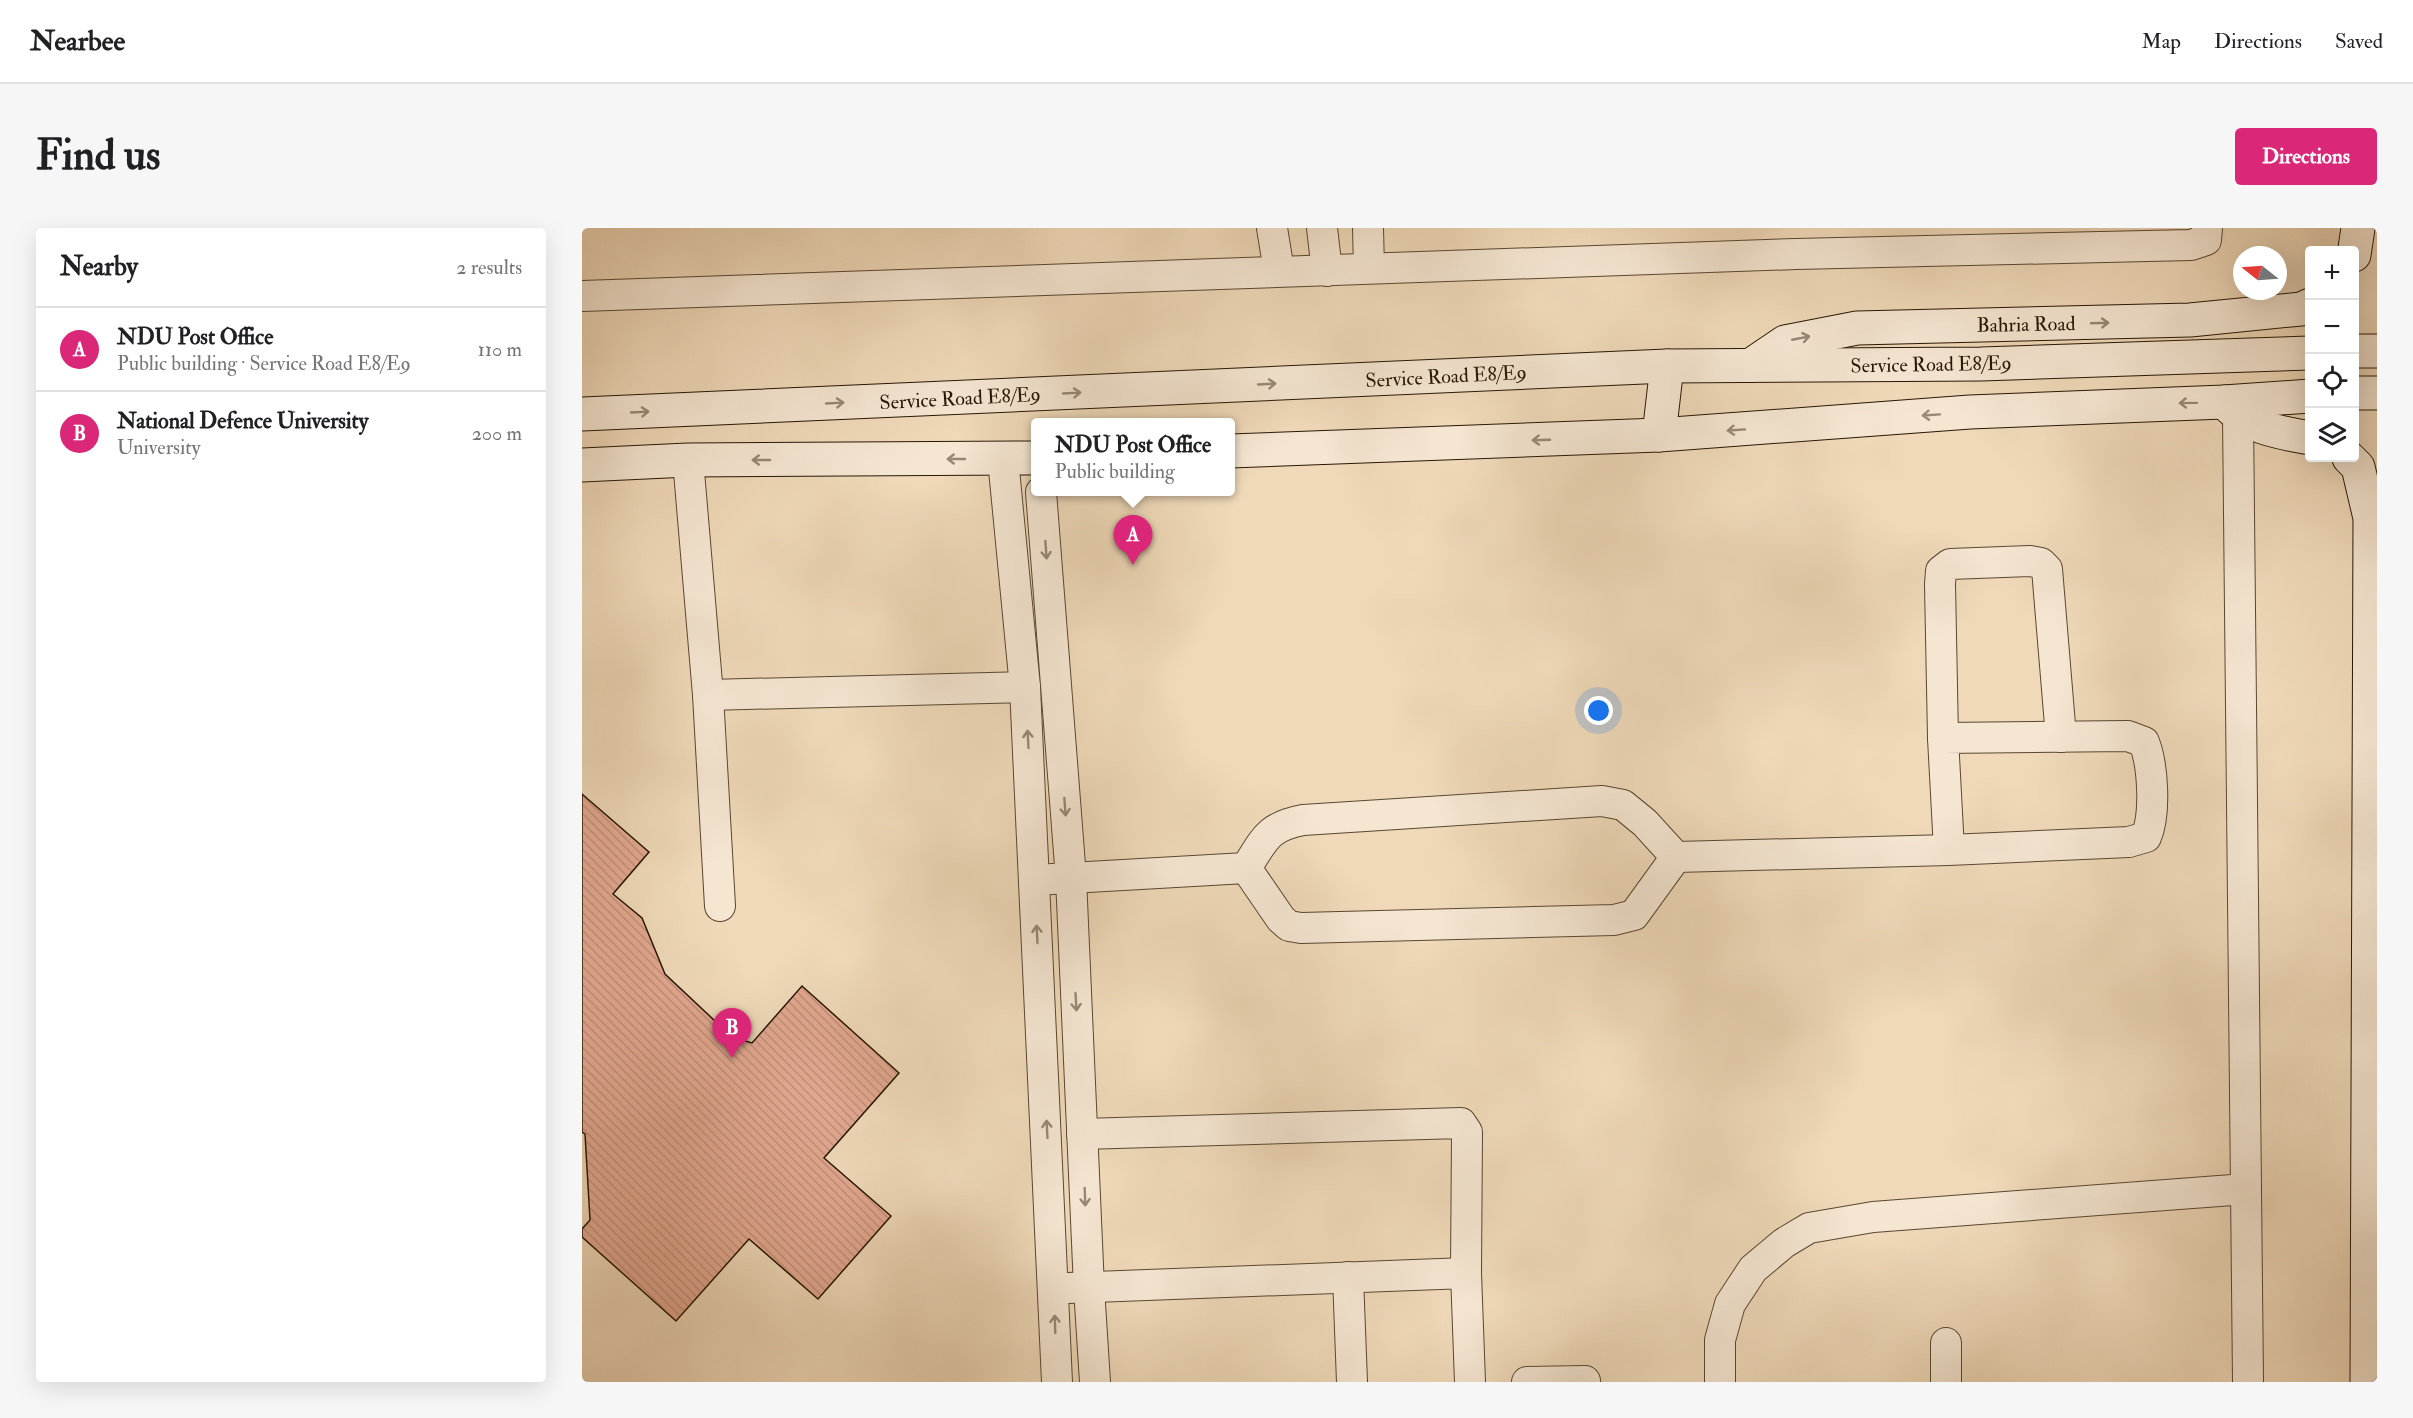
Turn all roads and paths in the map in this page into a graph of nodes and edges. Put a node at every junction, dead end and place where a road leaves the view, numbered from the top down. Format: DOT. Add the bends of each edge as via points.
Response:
graph roads {
  1 [pos="1272,228"];
  2 [pos="1322,228"];
  3 [pos="1368,228"];
  4 [pos="2207,228"];
  5 [pos="2358,228"];
  6 [pos="1795,241"];
  7 [pos="2356,246"];
  8 [pos="1369,268"];
  9 [pos="1327,271"];
  10 [pos="1279,272"];
  11 [pos="582,296"];
  12 [pos="2305,308"];
  13 [pos="2359,351"];
  14 [pos="2377,351"];
  15 [pos="2305,352"];
  16 [pos="1981,364"];
  17 [pos="1751,365"];
  18 [pos="1667,366"];
  19 [pos="2359,393"];
  20 [pos="2377,393"];
  21 [pos="2305,397"];
  22 [pos="2231,409"];
  23 [pos="1970,412"];
  24 [pos="582,414"];
  25 [pos="1659,435"];
  26 [pos="2305,437"];
  27 [pos="1235,451"];
  28 [pos="1031,458"];
  29 [pos="1003,459"];
  30 [pos="688,460"];
  31 [pos="2353,462"];
  32 [pos="582,465"];
  33 [pos="1041,496"];
  34 [pos="1025,687"];
  35 [pos="708,695"];
  36 [pos="2061,736"];
  37 [pos="1942,738"];
  38 [pos="2372,783"];
  39 [pos="1949,850"];
  40 [pos="1676,857"];
  41 [pos="1246,868"];
  42 [pos="1071,878"];
  43 [pos="1035,880"];
  44 [pos="720,906"];
  45 [pos="1082,1134"];
  46 [pos="2246,1189"];
  47 [pos="1466,1273"];
  48 [pos="1348,1277"];
  49 [pos="1054,1288"];
  50 [pos="1089,1288"];
  51 [pos="1946,1343"];
  52 [pos="1584,1381"];
  53 [pos="1057,1382"];
  54 [pos="1095,1382"];
  55 [pos="1352,1382"];
  56 [pos="1470,1382"];
  57 [pos="1527,1382"];
  58 [pos="1720,1382"];
  59 [pos="1946,1382"];
  60 [pos="2248,1382"];
  61 [pos="2367,1382"];
  1 -- 10 [label="street"];
  2 -- 9 [label="street"];
  3 -- 8 [label="street"];
  4 -- 6 [label="street" via="2206,240 2191,245"];
  5 -- 7 [label="street"];
  6 -- 8 [label="street"];
  8 -- 9 [label="street"];
  9 -- 10 [label="street"];
  10 -- 11 [label="street"];
  17 -- 12 [label="street, Bahria Road, one-way" via="1785,342 1857,328 2190,320"];
  13 -- 14 [label="street"];
  15 -- 16 [label="street, Service Road E8/E9"];
  16 -- 17 [label="street, Service Road E8/E9"];
  16 -- 23 [label="street"];
  17 -- 18 [label="street, Service Road E8/E9"];
  24 -- 18 [label="street, Service Road E8/E9, one-way"];
  18 -- 25 [label="street"];
  19 -- 20 [label="street"];
  21 -- 22 [label="street"];
  22 -- 23 [label="street, one-way"];
  22 -- 26 [label="street" via="2266,430"];
  22 -- 46 [label="street"];
  23 -- 25 [label="street, one-way"];
  25 -- 27 [label="street, one-way"];
  28 -- 29 [label="street"];
  29 -- 30 [label="street, one-way"];
  29 -- 34 [label="street"];
  30 -- 32 [label="street"];
  30 -- 35 [label="street"];
  31 -- 38 [label="street" via="2358,467 2370,518"];
  33 -- 42 [label="street, one-way"];
  34 -- 35 [label="street"];
  43 -- 34 [label="street, one-way"];
  35 -- 44 [label="street"];
  36 -- 37 [label="street"];
  36 -- 37 [label="street" via="2047,569 2030,561 1950,564 1941,571"];
  36 -- 39 [label="street" via="2128,736 2144,742 2150,756 2152,824 2146,837 2128,842"];
  37 -- 39 [label="street"];
  38 -- 61 [label="street"];
  39 -- 40 [label="street"];
  40 -- 41 [label="street" via="1623,805 1602,801 1303,820 1269,832"];
  40 -- 41 [label="street" via="1634,915 1614,920 1394,926 1289,926"];
  41 -- 42 [label="street"];
  42 -- 43 [label="street"];
  42 -- 45 [label="street, one-way"];
  49 -- 43 [label="street, one-way"];
  45 -- 47 [label="street" via="1461,1123 1467,1132"];
  45 -- 50 [label="street, one-way"];
  46 -- 58 [label="street" via="1873,1217 1809,1228 1753,1269 1730,1304 1720,1340"];
  46 -- 60 [label="street"];
  47 -- 48 [label="street"];
  47 -- 56 [label="street"];
  48 -- 50 [label="street"];
  48 -- 55 [label="street"];
  49 -- 50 [label="street"];
  53 -- 49 [label="street, one-way"];
  50 -- 54 [label="street"];
  51 -- 59 [label="street"];
  52 -- 57 [label="street"];
}
